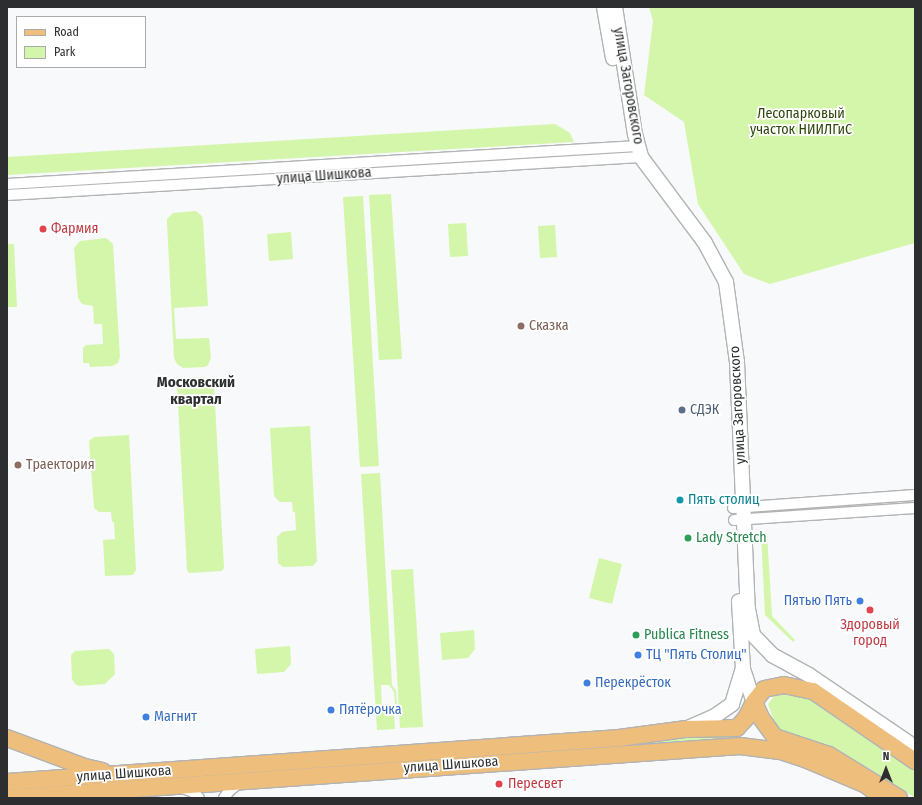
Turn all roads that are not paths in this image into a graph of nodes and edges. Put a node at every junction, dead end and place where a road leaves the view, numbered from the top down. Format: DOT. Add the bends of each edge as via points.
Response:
graph roads {
  1 [pos="604,7"];
  2 [pos="615,7"];
  3 [pos="636,152"];
  4 [pos="7,184"];
  5 [pos="7,195"];
  6 [pos="915,495"];
  7 [pos="915,508"];
  8 [pos="738,514"];
  9 [pos="744,669"];
  10 [pos="754,702"];
  11 [pos="686,729"];
  12 [pos="776,737"];
  13 [pos="7,738"];
  14 [pos="740,746"];
  15 [pos="915,747"];
  16 [pos="467,756"];
  17 [pos="401,761"];
  18 [pos="915,761"];
  19 [pos="116,774"];
  20 [pos="242,780"];
  21 [pos="7,782"];
  22 [pos="176,785"];
  23 [pos="99,791"];
  24 [pos="7,798"];
  25 [pos="84,798"];
  26 [pos="199,798"];
  27 [pos="224,798"];
  28 [pos="884,798"];
  29 [pos="899,798"];
  1 -- 3 [label="street, улица Загоровского"];
  2 -- 3 [label="street, улица Загоровского"];
  3 -- 4 [label="street, улица Шишкова"];
  3 -- 5 [label="street, улица Шишкова"];
  3 -- 8 [label="street, улица Загоровского" via="719,282 731,362"];
  6 -- 8 [label="street"];
  7 -- 8 [label="street"];
  8 -- 9 [label="street, улица Загоровского"];
  8 -- 15 [label="street, улица Загоровского" via="753,635 772,655 809,675"];
  9 -- 10 [label="street"];
  9 -- 11 [label="street, улица Загоровского" via="732,704 715,716"];
  10 -- 11 [label="main road, улица Шишкова" via="746,718 736,728"];
  10 -- 12 [label="main road" via="761,718"];
  10 -- 18 [label="main road, улица Шишкова" via="764,689 784,685 813,691"];
  11 -- 16 [label="main road, улица Шишкова"];
  12 -- 14 [label="main road" via="756,738"];
  12 -- 29 [label="main road" via="829,755"];
  13 -- 19 [label="main road" via="85,767"];
  14 -- 16 [label="main road, улица Шишкова"];
  14 -- 28 [label="main road, улица Шишкова" via="780,751 807,760 866,785"];
  16 -- 17 [label="main road, улица Шишкова"];
  17 -- 19 [label="main road, улица Шишкова"];
  17 -- 20 [label="main road, улица Шишкова"];
  19 -- 21 [label="main road, улица Шишкова"];
  20 -- 22 [label="main road, улица Шишкова"];
  20 -- 27 [label="street"];
  22 -- 23 [label="main road, улица Шишкова"];
  22 -- 26 [label="street" via="193,792"];
  23 -- 24 [label="main road, улица Шишкова"];
  23 -- 25 [label="main road"];
}
